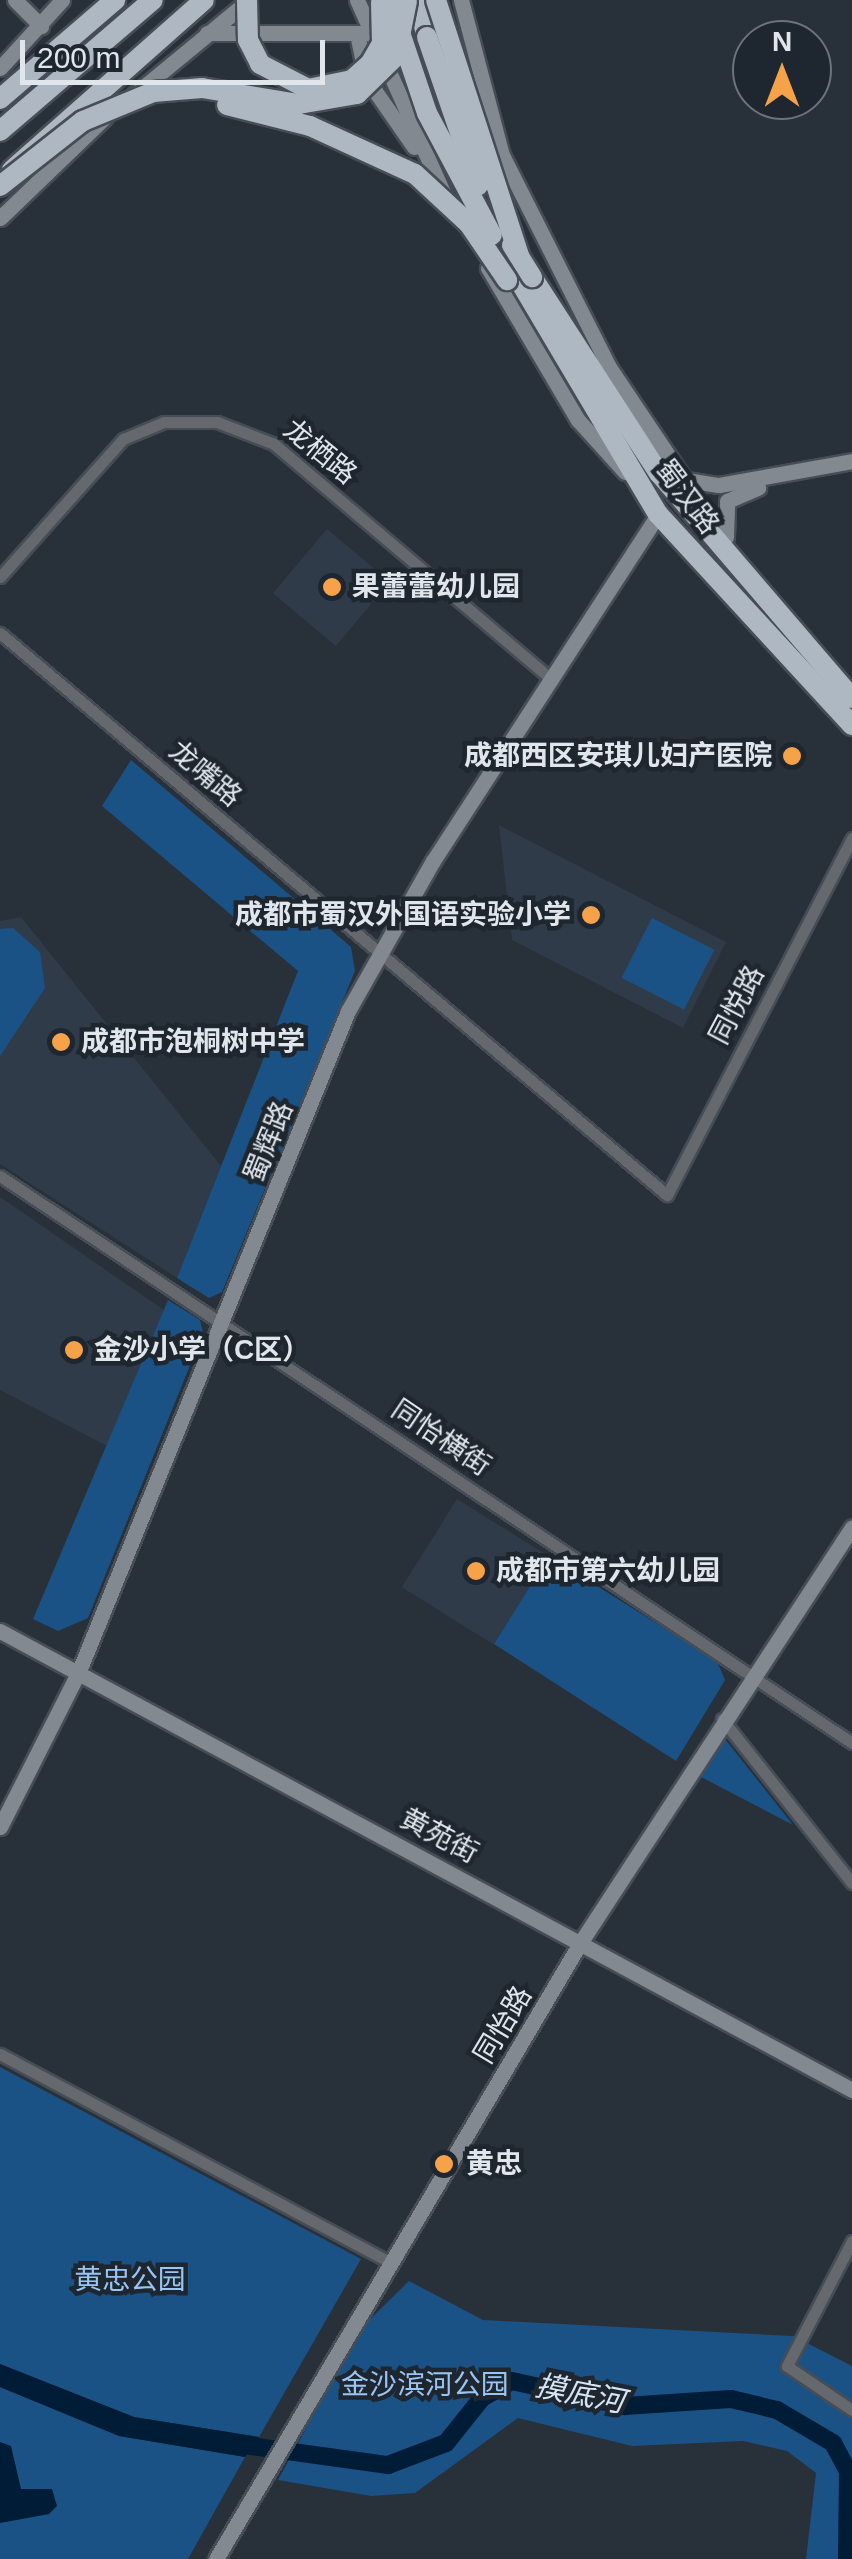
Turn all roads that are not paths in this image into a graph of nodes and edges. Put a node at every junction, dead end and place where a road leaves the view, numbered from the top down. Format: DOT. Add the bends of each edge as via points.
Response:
graph roads {
  1 [pos="15,0"];
  2 [pos="62,0"];
  3 [pos="94,0"];
  4 [pos="115,0"];
  5 [pos="153,0"];
  6 [pos="204,0"];
  7 [pos="248,0"];
  8 [pos="357,0"];
  9 [pos="381,0"];
  10 [pos="389,0"];
  11 [pos="407,0"];
  12 [pos="417,0"];
  13 [pos="436,0"];
  14 [pos="461,0"];
  15 [pos="42,26"];
  16 [pos="363,33"];
  17 [pos="207,34"];
  18 [pos="69,36"];
  19 [pos="0,68"];
  20 [pos="476,68"];
  21 [pos="394,96"];
  22 [pos="0,99"];
  23 [pos="111,105"];
  24 [pos="0,131"];
  25 [pos="426,162"];
  26 [pos="0,184"];
  27 [pos="0,218"];
  28 [pos="519,272"];
  29 [pos="852,461"];
  30 [pos="852,470"];
  31 [pos="679,478"];
  32 [pos="653,506"];
  33 [pos="726,537"];
  34 [pos="0,577"];
  35 [pos="0,632"];
  36 [pos="805,646"];
  37 [pos="552,680"];
  38 [pos="852,698"];
  39 [pos="852,726"];
  40 [pos="852,838"];
  41 [pos="378,953"];
  42 [pos="0,1176"];
  43 [pos="667,1195"];
  44 [pos="224,1322"];
  45 [pos="852,1528"];
  46 [pos="0,1631"];
  47 [pos="80,1672"];
  48 [pos="749,1674"];
  49 [pos="722,1720"];
  50 [pos="852,1742"];
  51 [pos="0,1826"];
  52 [pos="852,1883"];
  53 [pos="582,1940"];
  54 [pos="0,2054"];
  55 [pos="852,2090"];
  56 [pos="852,2242"];
  57 [pos="391,2262"];
  58 [pos="852,2410"];
  59 [pos="216,2559"];
  1 -- 15 [label="street"];
  2 -- 15 [label="street"];
  3 -- 18 [label="highway"];
  4 -- 18 [label="highway"];
  5 -- 24 [label="highway"];
  6 -- 26 [label="highway, bridge"];
  7 -- 9 [label="highway, bridge" via="248,40 260,64 308,89 352,80 370,64 382,43"];
  7 -- 17 [label="street"];
  8 -- 16 [label="street"];
  10 -- 28 [label="highway, bridge" via="427,114"];
  11 -- 23 [label="highway, bridge" via="396,56 357,94 299,104 178,88"];
  12 -- 28 [label="highway, bridge" via="462,152"];
  13 -- 28 [label="highway, bridge"];
  14 -- 20 [label="street"];
  15 -- 19 [label="street"];
  16 -- 17 [label="street"];
  16 -- 21 [label="street"];
  16 -- 25 [label="street" via="378,101"];
  17 -- 27 [label="street" via="78,138"];
  18 -- 22 [label="highway"];
  20 -- 21 [label="street" via="459,57 428,59 412,66"];
  20 -- 31 [label="street" via="502,155 608,367"];
  21 -- 25 [label="street"];
  23 -- 26 [label="highway, bridge"];
  23 -- 28 [label="highway, bridge" via="204,100 310,126 387,158 440,192"];
  25 -- 32 [label="street" via="578,420"];
  28 -- 32 [label="highway, 蜀汉路" via="543,325"];
  28 -- 36 [label="highway, 蜀汉路" via="660,473"];
  29 -- 31 [label="street" via="719,486"];
  30 -- 33 [label="street" via="733,494"];
  31 -- 33 [label="street"];
  32 -- 37 [label="street, 蜀辉路"];
  32 -- 39 [label="highway, 蜀汉路"];
  33 -- 36 [label="street"];
  34 -- 37 [label="street, 龙栖路" via="123,439 164,422 217,422 274,444"];
  35 -- 41 [label="street, 龙嘴路"];
  36 -- 38 [label="highway, 蜀汉路"];
  37 -- 41 [label="street, 蜀辉路"];
  40 -- 43 [label="street, 同悦路"];
  41 -- 43 [label="street, 龙嘴路"];
  41 -- 44 [label="street, 蜀辉路"];
  42 -- 44 [label="street, 同怡横街"];
  44 -- 47 [label="street, 蜀辉路"];
  44 -- 48 [label="street, 同怡横街"];
  45 -- 48 [label="street, 同怡路"];
  46 -- 47 [label="street, 黄苑街"];
  47 -- 51 [label="street, 蜀辉路"];
  47 -- 53 [label="street, 黄苑街"];
  48 -- 49 [label="street, 同怡路"];
  48 -- 50 [label="street, 同怡横街"];
  49 -- 52 [label="street"];
  49 -- 53 [label="street, 同怡路"];
  53 -- 55 [label="street, 黄苑街"];
  53 -- 57 [label="street, 同怡路"];
  54 -- 57 [label="street"];
  56 -- 58 [label="street" via="787,2366"];
  57 -- 59 [label="street, 同怡路"];
}
